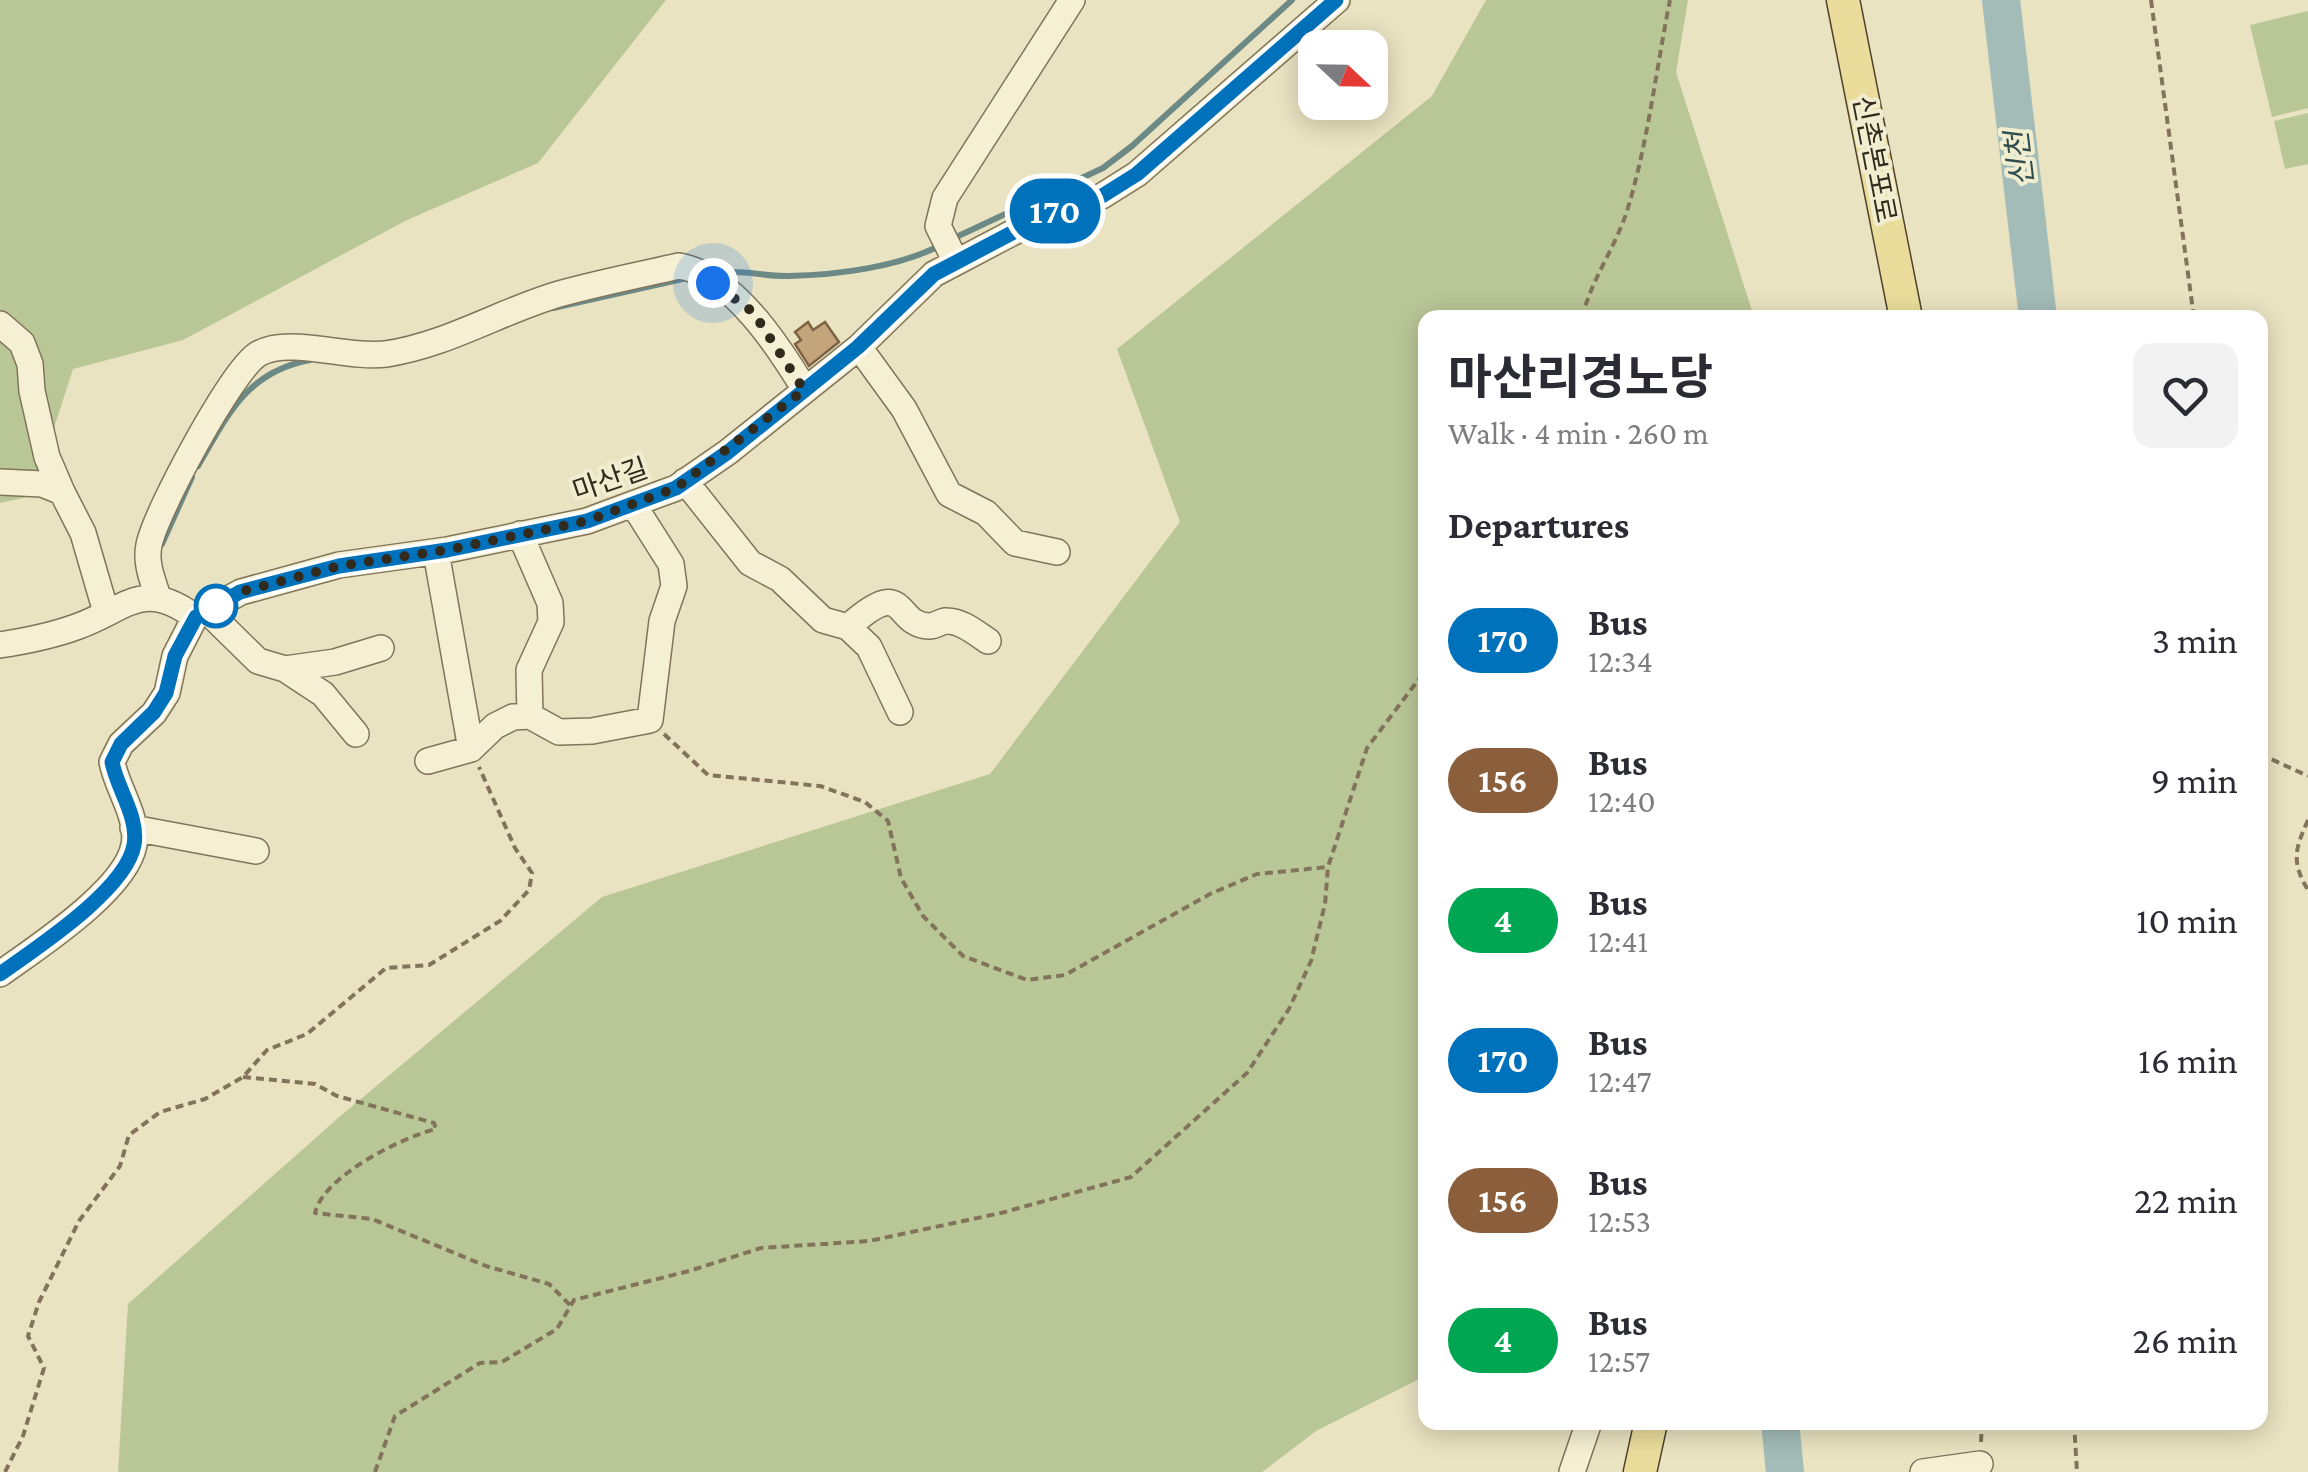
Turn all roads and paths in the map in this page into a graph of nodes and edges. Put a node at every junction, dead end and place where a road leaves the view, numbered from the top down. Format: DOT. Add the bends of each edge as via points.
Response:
graph roads {
  1 [pos="1072,0"];
  2 [pos="1336,0"];
  3 [pos="1670,0"];
  4 [pos="1844,0"];
  5 [pos="2151,0"];
  6 [pos="947,244"];
  7 [pos="1584,310"];
  8 [pos="1904,310"];
  9 [pos="2193,310"];
  10 [pos="0,324"];
  11 [pos="858,347"];
  12 [pos="804,390"];
  13 [pos="0,482"];
  14 [pos="685,482"];
  15 [pos="62,492"];
  16 [pos="633,504"];
  17 [pos="520,534"];
  18 [pos="436,552"];
  19 [pos="1057,552"];
  20 [pos="158,598"];
  21 [pos="106,612"];
  22 [pos="201,614"];
  23 [pos="848,627"];
  24 [pos="988,642"];
  25 [pos="0,645"];
  26 [pos="382,648"];
  27 [pos="284,669"];
  28 [pos="1418,680"];
  29 [pos="900,712"];
  30 [pos="530,716"];
  31 [pos="650,720"];
  32 [pos="356,734"];
  33 [pos="471,749"];
  34 [pos="2268,758"];
  35 [pos="428,761"];
  36 [pos="2308,776"];
  37 [pos="2308,820"];
  38 [pos="133,828"];
  39 [pos="256,851"];
  40 [pos="1328,867"];
  41 [pos="2308,890"];
  42 [pos="0,974"];
  43 [pos="243,1076"];
  44 [pos="571,1306"];
  45 [pos="1587,1430"];
  46 [pos="1649,1430"];
  47 [pos="2075,1430"];
  48 [pos="1980,1464"];
  49 [pos="1932,1471"];
  50 [pos="6,1472"];
  51 [pos="375,1472"];
  52 [pos="1572,1472"];
  53 [pos="1640,1472"];
  54 [pos="2078,1472"];
  1 -- 6 [label="street" via="945,198"];
  2 -- 6 [label="street, 마산길" via="1137,174 1102,196"];
  3 -- 7 [label="path" via="1642,159"];
  4 -- 8 [label="main road, 신촌본포로"];
  5 -- 9 [label="path"];
  6 -- 11 [label="street, 마산길" via="913,292"];
  10 -- 15 [label="street" via="22,343 30,364 47,457"];
  11 -- 12 [label="street, 마산길"];
  11 -- 19 [label="street" via="904,409 950,494 986,513 1015,544"];
  12 -- 14 [label="street, 마산길"];
  12 -- 20 [label="street" via="753,312 679,266 558,294 384,354 278,346 242,367 161,510 148,546"];
  13 -- 15 [label="street"];
  14 -- 16 [label="street, 마산길"];
  14 -- 23 [label="street" via="750,562 780,579 823,620"];
  15 -- 21 [label="street" via="83,533"];
  16 -- 17 [label="street, 마산길"];
  16 -- 31 [label="street" via="671,564 674,586 662,621"];
  17 -- 18 [label="street, 마산길"];
  17 -- 30 [label="street" via="550,603 551,622 528,670"];
  18 -- 22 [label="street, 마산길" via="339,566 240,592"];
  18 -- 33 [label="street"];
  20 -- 21 [label="street" via="134,598"];
  20 -- 22 [label="street"];
  21 -- 25 [label="street" via="78,626"];
  22 -- 27 [label="street" via="258,662"];
  22 -- 38 [label="street" via="175,656 166,693 112,762"];
  23 -- 24 [label="street" via="882,602 899,604 928,626 948,621 968,627"];
  23 -- 29 [label="street" via="869,647"];
  26 -- 27 [label="street"];
  27 -- 32 [label="street" via="323,694"];
  28 -- 40 [label="path" via="1368,748"];
  30 -- 31 [label="street" via="559,732"];
  30 -- 33 [label="street" via="496,726"];
  31 -- 40 [label="path" via="708,775 820,786 865,802 888,821 901,878 923,916 963,956 1027,980 1065,976 1258,874"];
  33 -- 35 [label="street"];
  33 -- 43 [label="path" via="532,873 529,890 500,921 429,965 386,968 307,1034 267,1050"];
  34 -- 36 [label="path"];
  37 -- 41 [label="path" via="2294,852"];
  38 -- 39 [label="street"];
  38 -- 42 [label="street" via="135,843 111,883 75,920"];
  40 -- 44 [label="path" via="1311,960 1289,1009 1246,1073 1131,1177 868,1242 761,1248"];
  43 -- 44 [label="path" via="315,1084 434,1123 436,1129 361,1164 326,1192 315,1213 372,1219 549,1284"];
  43 -- 50 [label="path" via="205,1099 160,1112 129,1135 120,1166 79,1221 39,1302 28,1336 44,1368"];
  44 -- 51 [label="path" via="557,1330 502,1362 480,1363 395,1416"];
  45 -- 52 [label="street"];
  46 -- 53 [label="main road"];
  47 -- 54 [label="path"];
  48 -- 49 [label="street"];
}
